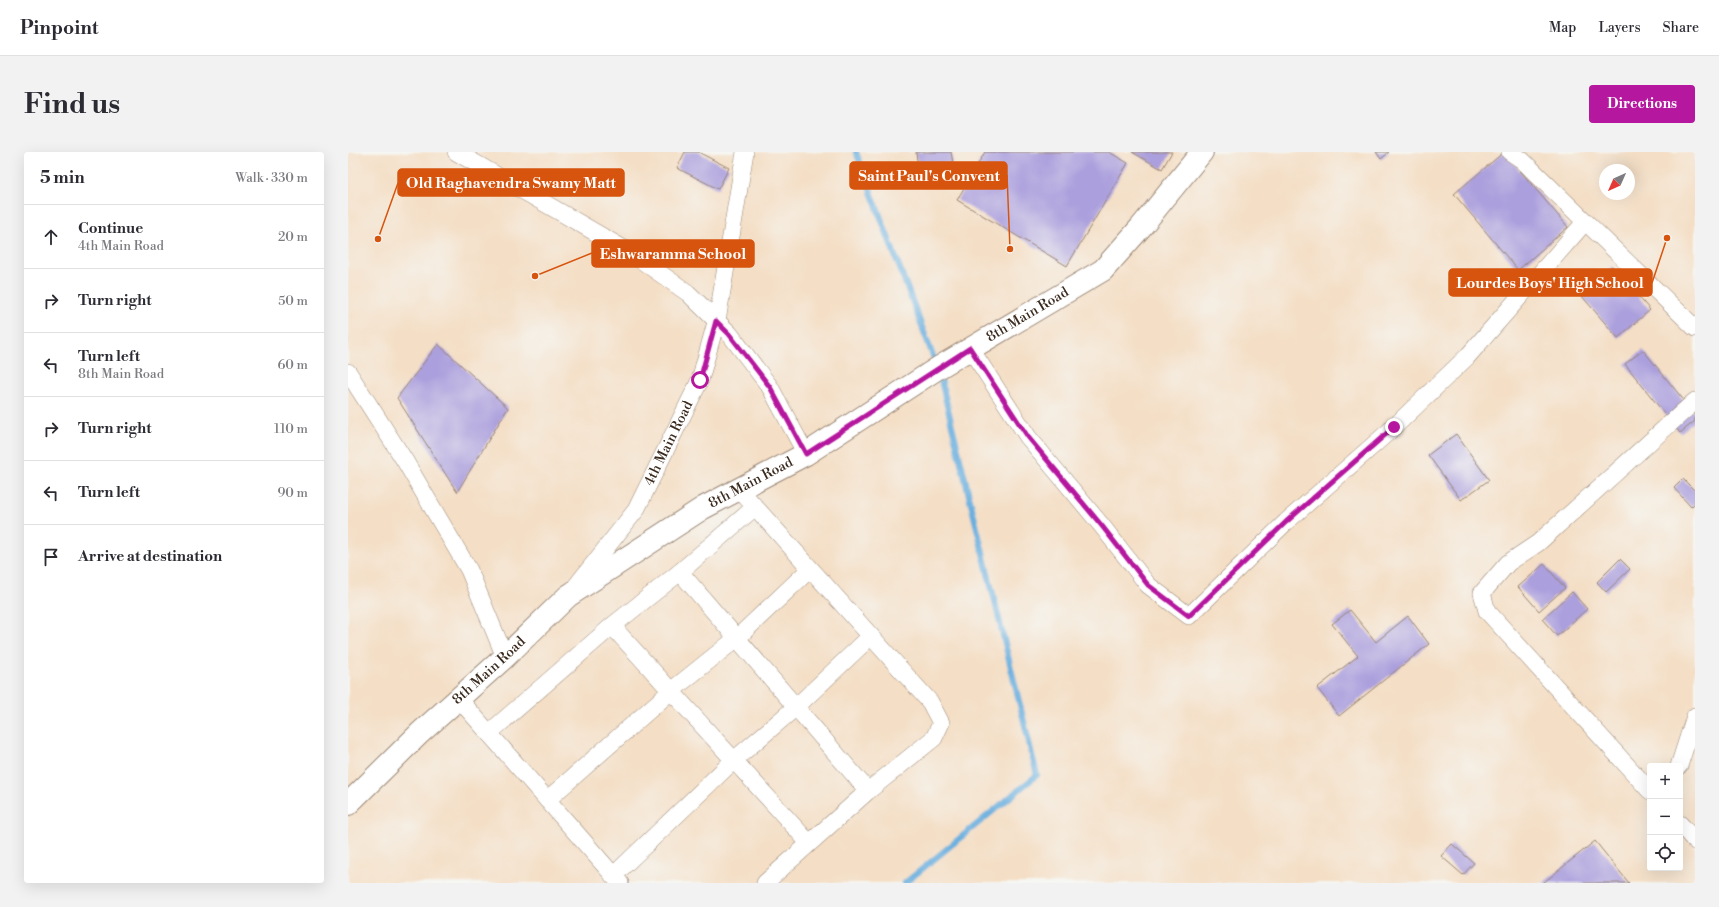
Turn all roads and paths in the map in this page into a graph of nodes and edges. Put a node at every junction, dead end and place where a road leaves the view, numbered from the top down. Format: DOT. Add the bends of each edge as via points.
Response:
graph roads {
  1 [pos="456,152"];
  2 [pos="1202,152"];
  3 [pos="1510,152"];
  4 [pos="744,153"];
  5 [pos="1585,222"];
  6 [pos="716,321"];
  7 [pos="1695,328"];
  8 [pos="970,348"];
  9 [pos="348,372"];
  10 [pos="1695,401"];
  11 [pos="806,454"];
  12 [pos="739,489"];
  13 [pos="755,507"];
  14 [pos="810,569"];
  15 [pos="680,572"];
  16 [pos="568,596"];
  17 [pos="612,626"];
  18 [pos="871,636"];
  19 [pos="737,638"];
  20 [pos="505,657"];
  21 [pos="671,691"];
  22 [pos="458,699"];
  23 [pos="796,706"];
  24 [pos="1695,716"];
  25 [pos="489,733"];
  26 [pos="734,760"];
  27 [pos="1680,763"];
  28 [pos="1647,788"];
  29 [pos="868,791"];
  30 [pos="349,799"];
  31 [pos="547,800"];
  32 [pos="1683,827"];
  33 [pos="1695,841"];
  34 [pos="809,843"];
  35 [pos="617,879"];
  36 [pos="765,883"];
  1 -- 6 [label="street" via="631,253 688,293"];
  2 -- 8 [label="street, 8th Main Road" via="1103,270"];
  3 -- 5 [label="street" via="1522,160"];
  4 -- 6 [label="street, 4th Main Road"];
  5 -- 7 [label="street"];
  5 -- 8 [label="street" via="1466,357 1394,427 1286,522 1189,616 1148,585 1028,437"];
  6 -- 11 [label="street" via="770,387"];
  6 -- 16 [label="street, 4th Main Road" via="700,380 636,510"];
  8 -- 11 [label="street, 8th Main Road"];
  9 -- 20 [label="street" via="405,461 469,570"];
  10 -- 28 [label="street" via="1538,543 1508,563 1482,593 1487,611"];
  11 -- 12 [label="street, 8th Main Road"];
  12 -- 13 [label="street"];
  12 -- 16 [label="street, 8th Main Road" via="703,508"];
  13 -- 14 [label="street"];
  13 -- 15 [label="street"];
  14 -- 18 [label="street"];
  14 -- 19 [label="street"];
  15 -- 17 [label="street"];
  15 -- 19 [label="street"];
  16 -- 20 [label="street, 8th Main Road"];
  17 -- 21 [label="street"];
  17 -- 25 [label="street"];
  18 -- 23 [label="street"];
  18 -- 29 [label="street" via="930,702 941,723 934,738"];
  19 -- 21 [label="street"];
  19 -- 23 [label="street"];
  20 -- 22 [label="street, 8th Main Road"];
  21 -- 26 [label="street"];
  21 -- 31 [label="street"];
  22 -- 25 [label="street"];
  22 -- 30 [label="street, 8th Main Road"];
  23 -- 26 [label="street"];
  23 -- 29 [label="street"];
  24 -- 27 [label="street"];
  25 -- 31 [label="street"];
  26 -- 34 [label="street"];
  26 -- 35 [label="street"];
  29 -- 34 [label="street"];
  31 -- 35 [label="street"];
  32 -- 33 [label="street"];
  34 -- 36 [label="street"];
}
